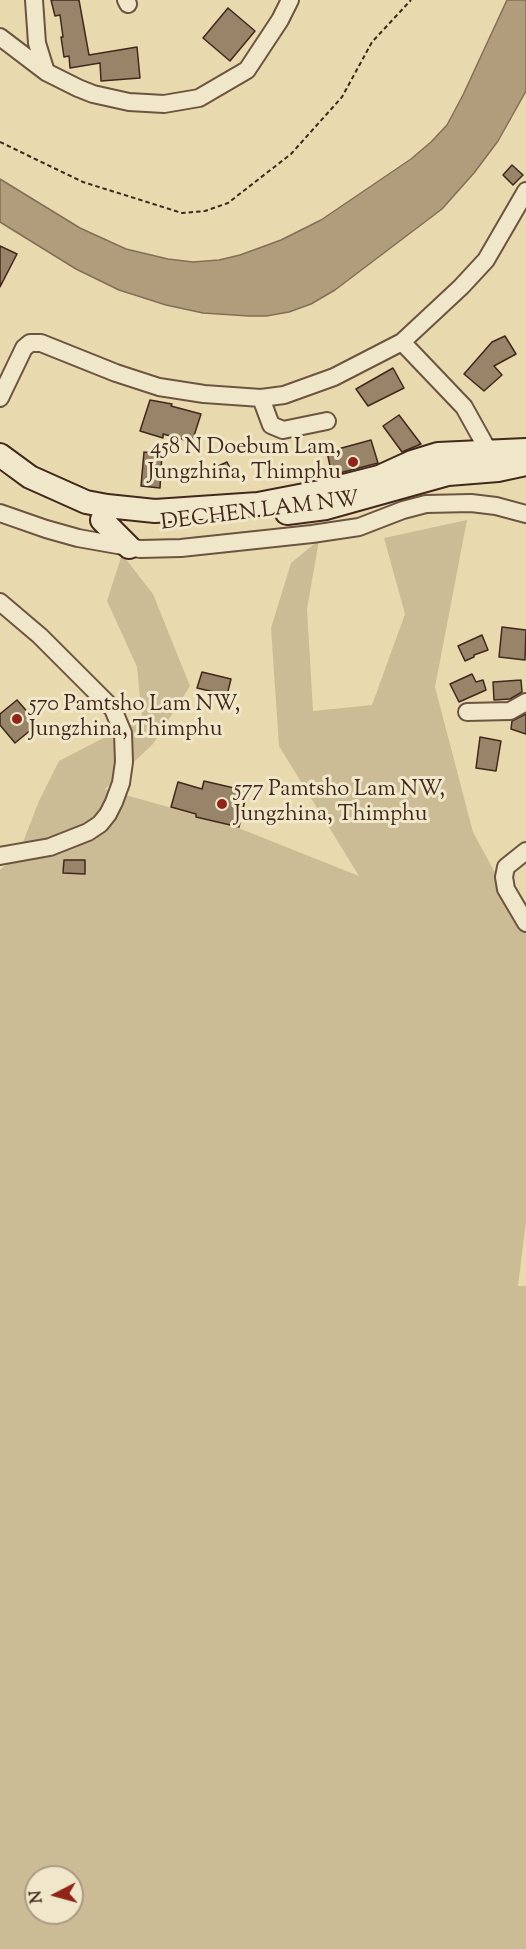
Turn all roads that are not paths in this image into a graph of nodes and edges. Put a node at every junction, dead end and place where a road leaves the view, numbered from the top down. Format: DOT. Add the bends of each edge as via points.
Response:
graph roads {
  1 [pos="34,0"];
  2 [pos="290,0"];
  3 [pos="0,37"];
  4 [pos="46,72"];
  5 [pos="526,191"];
  6 [pos="402,342"];
  7 [pos="0,398"];
  8 [pos="261,398"];
  9 [pos="327,421"];
  10 [pos="526,450"];
  11 [pos="0,455"];
  12 [pos="494,461"];
  13 [pos="526,464"];
  14 [pos="0,471"];
  15 [pos="0,513"];
  16 [pos="526,514"];
  17 [pos="102,520"];
  18 [pos="129,547"];
  19 [pos="0,602"];
  20 [pos="526,702"];
  21 [pos="467,712"];
  22 [pos="526,851"];
  23 [pos="0,856"];
  24 [pos="526,922"];
  1 -- 4 [label="street" via="37,43"];
  2 -- 4 [label="street" via="247,70 200,98 164,104 129,102 93,94"];
  3 -- 4 [label="street"];
  5 -- 6 [label="street" via="486,260"];
  6 -- 8 [label="street" via="334,377 284,395"];
  6 -- 12 [label="street" via="464,407"];
  7 -- 8 [label="street" via="30,343 41,343 159,387"];
  8 -- 9 [label="street" via="271,425 283,430"];
  10 -- 12 [label="main road"];
  11 -- 12 [label="main road" via="30,477 86,502 155,511 267,502 320,492 379,477 438,454"];
  12 -- 13 [label="main road"];
  12 -- 17 [label="main road" via="326,508 191,525 132,525"];
  14 -- 17 [label="main road" via="50,501"];
  15 -- 18 [label="street, DECHEN LAM NW" via="78,538"];
  16 -- 18 [label="street, DECHEN LAM NW" via="471,503 426,504 359,527 312,534 181,548"];
  17 -- 18 [label="main road"];
  19 -- 23 [label="street" via="40,636 112,709 124,744 121,783 100,824 50,847"];
  20 -- 21 [label="street" via="510,711"];
  22 -- 24 [label="street" via="506,867 504,877 506,889"];
}
